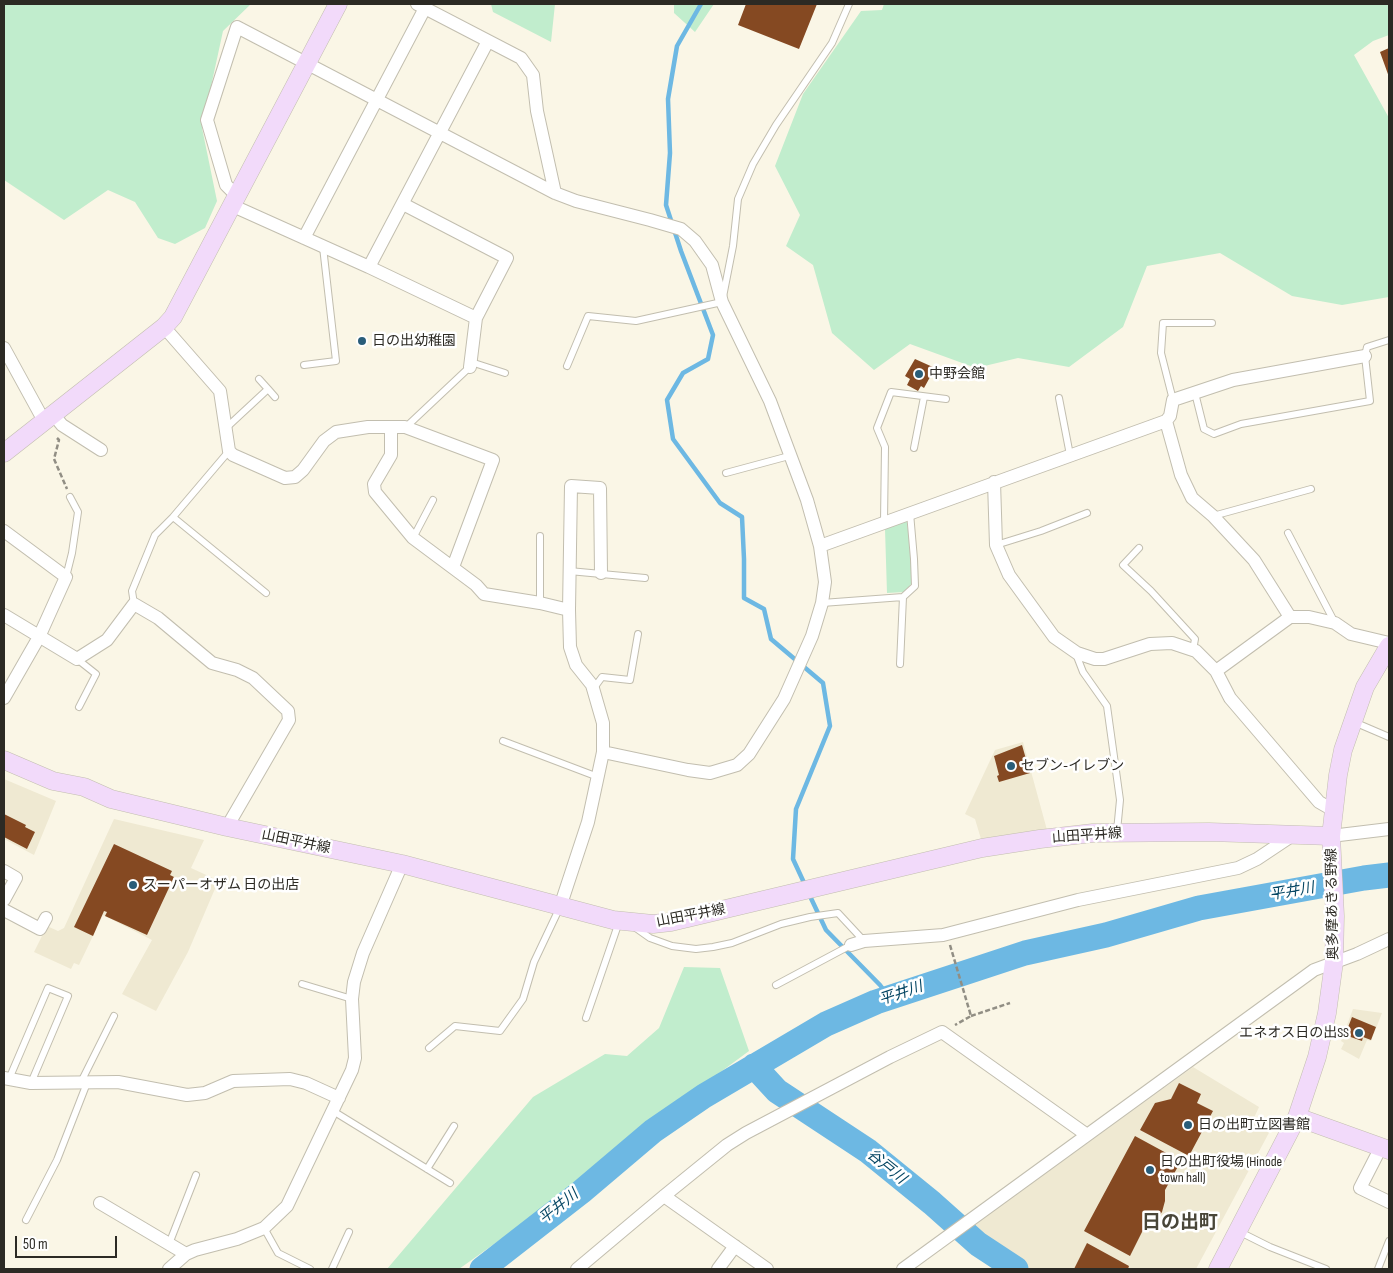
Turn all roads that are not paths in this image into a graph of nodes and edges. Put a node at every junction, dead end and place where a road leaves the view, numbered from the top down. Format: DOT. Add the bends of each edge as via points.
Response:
graph roads {
  1 [pos="338,4"];
  2 [pos="849,4"];
  3 [pos="421,6"];
  4 [pos="488,41"];
  5 [pos="306,64"];
  6 [pos="377,100"];
  7 [pos="440,132"];
  8 [pos="555,193"];
  9 [pos="234,200"];
  10 [pos="403,204"];
  11 [pos="304,238"];
  12 [pos="323,247"];
  13 [pos="369,268"];
  14 [pos="722,302"];
  15 [pos="476,318"];
  16 [pos="1212,323"];
  17 [pos="164,328"];
  18 [pos="1389,340"];
  19 [pos="4,348"];
  20 [pos="1365,356"];
  21 [pos="304,365"];
  22 [pos="567,366"];
  23 [pos="470,367"];
  24 [pos="505,373"];
  25 [pos="259,379"];
  26 [pos="268,389"];
  27 [pos="1195,393"];
  28 [pos="276,397"];
  29 [pos="924,397"];
  30 [pos="1058,398"];
  31 [pos="946,399"];
  32 [pos="1173,400"];
  33 [pos="49,418"];
  34 [pos="1166,421"];
  35 [pos="391,427"];
  36 [pos="405,427"];
  37 [pos="226,428"];
  38 [pos="914,448"];
  39 [pos="100,450"];
  40 [pos="229,451"];
  41 [pos="4,453"];
  42 [pos="1070,455"];
  43 [pos="789,456"];
  44 [pos="726,473"];
  45 [pos="994,482"];
  46 [pos="1311,489"];
  47 [pos="70,497"];
  48 [pos="434,500"];
  49 [pos="910,513"];
  50 [pos="1087,514"];
  51 [pos="1213,516"];
  52 [pos="173,517"];
  53 [pos="884,522"];
  54 [pos="4,532"];
  55 [pos="1288,533"];
  56 [pos="540,536"];
  57 [pos="413,538"];
  58 [pos="996,545"];
  59 [pos="820,546"];
  60 [pos="1138,548"];
  61 [pos="453,567"];
  62 [pos="569,571"];
  63 [pos="601,573"];
  64 [pos="66,577"];
  65 [pos="645,578"];
  66 [pos="266,593"];
  67 [pos="903,597"];
  68 [pos="540,603"];
  69 [pos="822,603"];
  70 [pos="134,604"];
  71 [pos="569,610"];
  72 [pos="4,615"];
  73 [pos="1290,616"];
  74 [pos="1335,623"];
  75 [pos="638,634"];
  76 [pos="39,637"];
  77 [pos="1389,645"];
  78 [pos="1193,650"];
  79 [pos="1074,651"];
  80 [pos="77,659"];
  81 [pos="900,664"];
  82 [pos="1216,671"];
  83 [pos="593,689"];
  84 [pos="4,698"];
  85 [pos="79,707"];
  86 [pos="1352,721"];
  87 [pos="1389,737"];
  88 [pos="504,742"];
  89 [pos="603,752"];
  90 [pos="4,760"];
  91 [pos="598,777"];
  92 [pos="1333,810"];
  93 [pos="227,827"];
  94 [pos="1389,829"];
  95 [pos="1117,833"];
  96 [pos="1293,835"];
  97 [pos="1331,842"];
  98 [pos="402,864"];
  99 [pos="4,871"];
  100 [pos="4,900"];
  101 [pos="560,907"];
  102 [pos="4,910"];
  103 [pos="46,918"];
  104 [pos="624,922"];
  105 [pos="1389,939"];
  106 [pos="858,943"];
  107 [pos="1334,962"];
  108 [pos="302,984"];
  109 [pos="776,985"];
  110 [pos="352,999"];
  111 [pos="114,1016"];
  112 [pos="586,1018"];
  113 [pos="429,1048"];
  114 [pos="6,1078"];
  115 [pos="85,1082"];
  116 [pos="31,1083"];
  117 [pos="339,1098"];
  118 [pos="333,1111"];
  119 [pos="1296,1117"];
  120 [pos="454,1126"];
  121 [pos="1087,1135"];
  122 [pos="1385,1149"];
  123 [pos="427,1170"];
  124 [pos="196,1175"];
  125 [pos="450,1183"];
  126 [pos="664,1196"];
  127 [pos="1389,1202"];
  128 [pos="100,1203"];
  129 [pos="26,1220"];
  130 [pos="264,1228"];
  131 [pos="1238,1231"];
  132 [pos="349,1232"];
  133 [pos="1389,1241"];
  134 [pos="169,1244"];
  135 [pos="735,1246"];
  136 [pos="186,1254"];
  137 [pos="169,1269"];
  138 [pos="310,1269"];
  139 [pos="332,1269"];
  140 [pos="577,1269"];
  141 [pos="718,1269"];
  142 [pos="767,1269"];
  143 [pos="903,1269"];
  144 [pos="1218,1269"];
  145 [pos="1326,1269"];
  146 [pos="1378,1269"];
  1 -- 5 [label="main road"];
  2 -- 14 [label="lane" via="832,43 776,125 753,164 738,199"];
  3 -- 4 [label="street"];
  3 -- 6 [label="street"];
  4 -- 7 [label="street"];
  4 -- 8 [label="street" via="521,58 533,75 537,111"];
  5 -- 6 [label="street"];
  5 -- 9 [label="main road"];
  5 -- 9 [label="street" via="237,27 207,120 226,185"];
  6 -- 7 [label="street"];
  6 -- 11 [label="street"];
  7 -- 8 [label="street"];
  7 -- 10 [label="street"];
  8 -- 14 [label="street" via="681,229 695,241 712,265"];
  9 -- 11 [label="street"];
  9 -- 17 [label="main road" via="183,299"];
  10 -- 13 [label="street"];
  10 -- 15 [label="street" via="507,258"];
  11 -- 12 [label="street"];
  12 -- 13 [label="street"];
  12 -- 21 [label="lane" via="336,361"];
  13 -- 15 [label="street"];
  14 -- 22 [label="lane" via="636,321 588,316"];
  14 -- 43 [label="street" via="770,401"];
  15 -- 23 [label="street"];
  16 -- 32 [label="lane" via="1163,323 1161,353"];
  17 -- 33 [label="main road"];
  17 -- 37 [label="street" via="220,391"];
  18 -- 20 [label="lane" via="1367,347"];
  19 -- 33 [label="street"];
  20 -- 27 [label="street" via="1233,380"];
  20 -- 27 [label="lane" via="1370,401 1241,424 1214,434 1204,429"];
  23 -- 24 [label="lane" via="474,363"];
  23 -- 36 [label="lane"];
  25 -- 26 [label="lane"];
  26 -- 28 [label="lane"];
  26 -- 37 [label="lane"];
  27 -- 32 [label="street"];
  29 -- 31 [label="lane"];
  29 -- 38 [label="lane"];
  29 -- 53 [label="lane" via="891,392 877,428 885,447"];
  30 -- 42 [label="lane"];
  32 -- 34 [label="street"];
  33 -- 39 [label="street"];
  33 -- 41 [label="main road"];
  34 -- 42 [label="street"];
  34 -- 51 [label="street" via="1181,475 1192,498"];
  35 -- 36 [label="street"];
  35 -- 40 [label="street" via="336,432 324,441 295,477 285,478"];
  35 -- 57 [label="street" via="391,455 374,484 375,492"];
  36 -- 61 [label="street" via="492,460"];
  37 -- 40 [label="street"];
  40 -- 52 [label="lane"];
  42 -- 45 [label="street"];
  43 -- 44 [label="lane"];
  43 -- 59 [label="street"];
  45 -- 49 [label="street"];
  45 -- 58 [label="street"];
  46 -- 51 [label="lane"];
  47 -- 64 [label="lane" via="78,512"];
  48 -- 57 [label="lane"];
  49 -- 53 [label="street"];
  49 -- 67 [label="lane" via="915,586"];
  50 -- 58 [label="lane"];
  51 -- 73 [label="street" via="1254,560"];
  52 -- 66 [label="lane"];
  52 -- 70 [label="lane" via="155,535 132,591"];
  53 -- 59 [label="street"];
  54 -- 64 [label="street"];
  55 -- 74 [label="lane"];
  56 -- 68 [label="lane"];
  57 -- 61 [label="street"];
  58 -- 79 [label="street" via="1008,575 1054,637"];
  59 -- 69 [label="street" via="825,582"];
  60 -- 78 [label="lane" via="1123,565 1195,639"];
  61 -- 68 [label="street" via="484,594"];
  62 -- 63 [label="lane"];
  62 -- 63 [label="street" via="571,486 600,488"];
  62 -- 71 [label="street"];
  63 -- 65 [label="lane"];
  64 -- 76 [label="street"];
  67 -- 69 [label="lane"];
  67 -- 81 [label="lane"];
  68 -- 71 [label="street"];
  69 -- 89 [label="street" via="806,652 784,699 749,754 737,765 710,773"];
  70 -- 80 [label="street" via="107,640"];
  70 -- 93 [label="street" via="158,618 212,663 253,678 288,712 289,720"];
  71 -- 83 [label="street" via="570,647 576,665"];
  72 -- 76 [label="street"];
  73 -- 74 [label="street"];
  73 -- 82 [label="street"];
  74 -- 77 [label="street" via="1351,634"];
  75 -- 83 [label="lane" via="630,680 602,676"];
  76 -- 80 [label="street"];
  76 -- 84 [label="street"];
  77 -- 86 [label="main road, 奥多摩あきる野線" via="1365,687"];
  78 -- 79 [label="street" via="1172,643 1150,644 1104,659"];
  78 -- 82 [label="street"];
  79 -- 95 [label="lane" via="1083,672 1107,706 1120,800"];
  80 -- 85 [label="lane" via="96,674"];
  82 -- 92 [label="street" via="1230,698 1319,802"];
  83 -- 89 [label="street" via="603,723"];
  86 -- 87 [label="lane"];
  86 -- 92 [label="main road, 奥多摩あきる野線" via="1343,750"];
  88 -- 91 [label="lane"];
  89 -- 91 [label="street"];
  90 -- 93 [label="main road, 山田平井線" via="52,781 84,788 111,799"];
  91 -- 101 [label="street" via="588,822"];
  92 -- 97 [label="main road, 奥多摩あきる野線"];
  93 -- 98 [label="main road, 山田平井線"];
  94 -- 97 [label="street"];
  95 -- 96 [label="main road, 山田平井線"];
  95 -- 104 [label="main road, 山田平井線" via="1093,833 982,848 672,922"];
  96 -- 97 [label="main road, 山田平井線"];
  96 -- 106 [label="street" via="1258,859 1238,868 1078,900 943,935"];
  97 -- 107 [label="main road, 奥多摩あきる野線"];
  98 -- 101 [label="main road, 山田平井線"];
  98 -- 110 [label="street" via="363,953"];
  99 -- 100 [label="street" via="16,878"];
  101 -- 104 [label="main road, 山田平井線"];
  101 -- 113 [label="lane" via="534,962 523,999 500,1030 455,1026"];
  102 -- 103 [label="street" via="40,929"];
  104 -- 106 [label="lane" via="650,938 672,946 696,949 732,943 781,924 838,913"];
  104 -- 112 [label="lane"];
  105 -- 107 [label="street"];
  106 -- 109 [label="lane"];
  107 -- 119 [label="main road, 奥多摩あきる野線" via="1328,1013"];
  107 -- 121 [label="street" via="1314,970"];
  108 -- 110 [label="lane"];
  110 -- 117 [label="street" via="355,1058"];
  111 -- 115 [label="lane"];
  114 -- 116 [label="street"];
  114 -- 116 [label="lane" via="48,988 68,996"];
  115 -- 116 [label="street"];
  115 -- 117 [label="street" via="118,1082 187,1095 205,1093 233,1081 290,1080 306,1083"];
  115 -- 129 [label="lane" via="57,1160"];
  117 -- 118 [label="street"];
  118 -- 123 [label="lane"];
  118 -- 130 [label="street" via="287,1206"];
  119 -- 122 [label="main road"];
  119 -- 131 [label="main road, 奥多摩あきる野線"];
  120 -- 123 [label="lane"];
  121 -- 126 [label="street" via="942,1032 746,1133"];
  121 -- 143 [label="street"];
  122 -- 127 [label="street" via="1360,1188"];
  123 -- 125 [label="lane"];
  124 -- 134 [label="lane"];
  126 -- 135 [label="street"];
  126 -- 140 [label="street"];
  128 -- 134 [label="street"];
  130 -- 136 [label="street"];
  130 -- 138 [label="lane" via="278,1253"];
  131 -- 144 [label="main road, 奥多摩あきる野線"];
  131 -- 145 [label="lane"];
  132 -- 139 [label="lane"];
  133 -- 146 [label="lane"];
  134 -- 136 [label="street"];
  135 -- 141 [label="street"];
  135 -- 142 [label="street"];
  136 -- 137 [label="street"];
}
